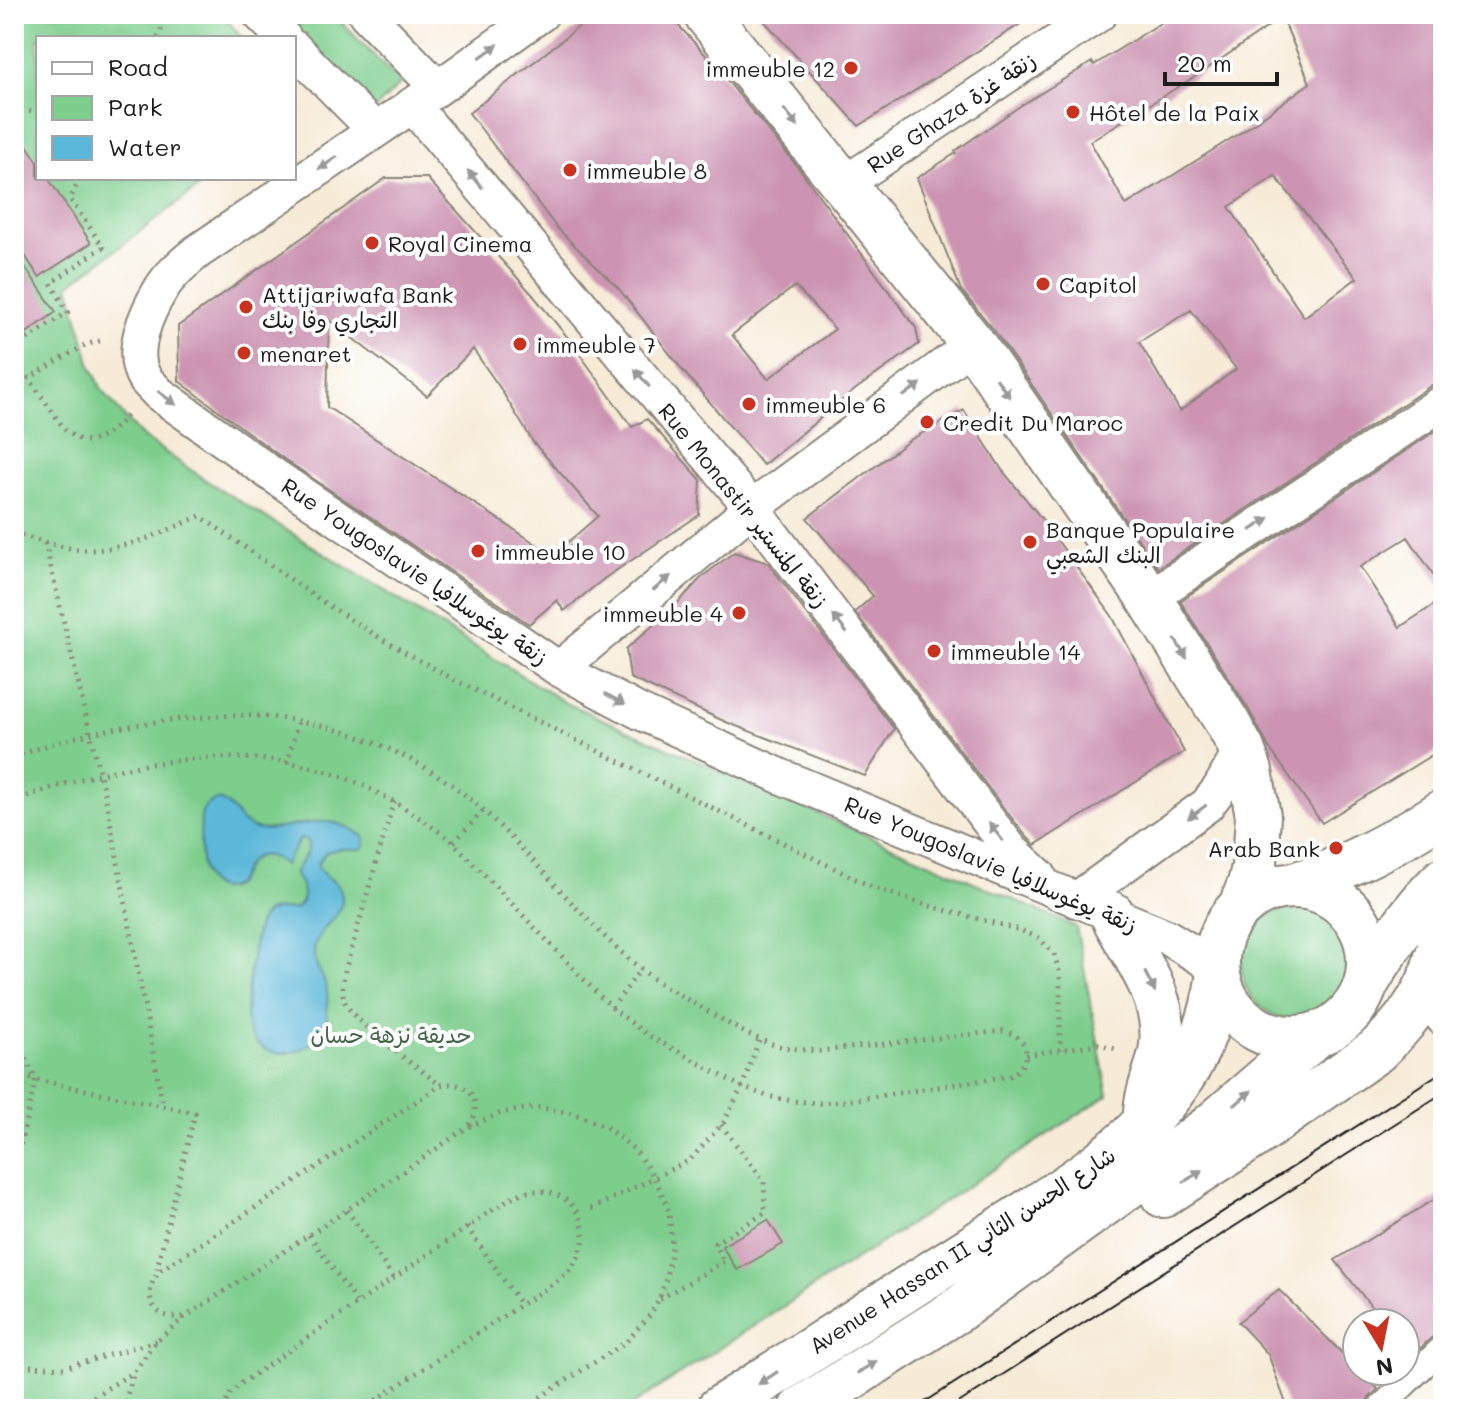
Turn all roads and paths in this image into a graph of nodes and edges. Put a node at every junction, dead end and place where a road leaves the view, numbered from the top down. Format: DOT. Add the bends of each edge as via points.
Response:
graph roads {
  1 [pos="167,14"];
  2 [pos="260,14"];
  3 [pos="366,14"];
  4 [pos="541,14"];
  5 [pos="706,14"];
  6 [pos="1099,14"];
  7 [pos="159,36"];
  8 [pos="282,36"];
  9 [pos="296,50"];
  10 [pos="425,96"];
  11 [pos="14,106"];
  12 [pos="36,113"];
  13 [pos="375,130"];
  14 [pos="79,180"];
  15 [pos="844,184"];
  16 [pos="143,331"];
  17 [pos="973,344"];
  18 [pos="14,348"];
  19 [pos="14,357"];
  20 [pos="29,377"];
  21 [pos="14,387"];
  22 [pos="1443,402"];
  23 [pos="131,410"];
  24 [pos="752,508"];
  25 [pos="14,533"];
  26 [pos="45,542"];
  27 [pos="1149,598"];
  28 [pos="559,669"];
  29 [pos="298,721"];
  30 [pos="89,734"];
  31 [pos="1242,749"];
  32 [pos="14,757"];
  33 [pos="287,763"];
  34 [pos="99,775"];
  35 [pos="14,801"];
  36 [pos="394,801"];
  37 [pos="483,811"];
  38 [pos="1443,812"];
  39 [pos="453,842"];
  40 [pos="1443,880"];
  41 [pos="1291,886"];
  42 [pos="1241,906"];
  43 [pos="1094,907"];
  44 [pos="1443,940"];
  45 [pos="641,969"];
  46 [pos="1217,974"];
  47 [pos="1367,982"];
  48 [pos="1434,1005"];
  49 [pos="612,1008"];
  50 [pos="1315,1036"];
  51 [pos="14,1038"];
  52 [pos="759,1040"];
  53 [pos="1116,1049"];
  54 [pos="1060,1050"];
  55 [pos="1026,1055"];
  56 [pos="14,1075"];
  57 [pos="36,1079"];
  58 [pos="441,1085"];
  59 [pos="742,1087"];
  60 [pos="163,1106"];
  61 [pos="1146,1123"];
  62 [pos="721,1125"];
  63 [pos="468,1127"];
  64 [pos="14,1172"];
  65 [pos="655,1178"];
  66 [pos="591,1209"];
  67 [pos="347,1210"];
  68 [pos="467,1227"];
  69 [pos="309,1235"];
  70 [pos="155,1277"];
  71 [pos="394,1279"];
  72 [pos="659,1299"];
  73 [pos="357,1303"];
  74 [pos="521,1305"];
  75 [pos="956,1311"];
  76 [pos="185,1317"];
  77 [pos="156,1341"];
  78 [pos="1443,1347"];
  79 [pos="14,1365"];
  80 [pos="134,1372"];
  81 [pos="73,1409"];
  82 [pos="123,1409"];
  83 [pos="223,1409"];
  84 [pos="362,1409"];
  85 [pos="522,1409"];
  86 [pos="719,1409"];
  87 [pos="801,1409"];
  88 [pos="1379,1409"];
  1 -- 7 [label="path"];
  2 -- 8 [label="street"];
  3 -- 10 [label="street, Rue Monastir زنقة المنستير"];
  10 -- 4 [label="street, Rue Yougoslavie زنقة يوغوسلافيا, one-way"];
  5 -- 15 [label="main road, one-way"];
  6 -- 15 [label="street, Rue Ghaza زنقة غزة"];
  9 -- 13 [label="street"];
  10 -- 13 [label="street, Rue Yougoslavie زنقة يوغوسلافيا"];
  24 -- 10 [label="street, Rue Monastir زنقة المنستير, one-way"];
  11 -- 12 [label="path"];
  13 -- 16 [label="street, Rue Yougoslavie زنقة يوغوسلافيا, one-way" via="178,268 162,287"];
  14 -- 18 [label="path" via="70,199 103,247 51,283 68,312"];
  15 -- 17 [label="main road"];
  16 -- 20 [label="path" via="85,345"];
  16 -- 28 [label="street, Rue Yougoslavie زنقة يوغوسلافيا, one-way" via="140,364 158,393"];
  24 -- 17 [label="street, one-way"];
  17 -- 27 [label="main road, one-way"];
  19 -- 20 [label="path"];
  20 -- 21 [label="path"];
  20 -- 23 [label="path" via="74,438 86,441 108,435"];
  27 -- 22 [label="street, one-way"];
  28 -- 24 [label="street, one-way"];
  43 -- 24 [label="street, Rue Monastir زنقة المنستير, one-way" via="1042,878 1012,851"];
  25 -- 26 [label="path"];
  26 -- 30 [label="path"];
  26 -- 54 [label="path" via="85,550 111,548 137,543 200,516 320,600 451,678 872,887 1039,938 1054,954 1060,974"];
  27 -- 31 [label="main road, one-way"];
  28 -- 43 [label="street, Rue Yougoslavie زنقة يوغوسلافيا, one-way" via="782,777"];
  29 -- 30 [label="path" via="214,716"];
  29 -- 33 [label="path"];
  29 -- 37 [label="path" via="365,739 415,762"];
  30 -- 32 [label="path"];
  30 -- 34 [label="path"];
  31 -- 42 [label="main road" via="1258,827 1255,862"];
  31 -- 43 [label="street, one-way" via="1207,805"];
  33 -- 34 [label="path" via="206,758"];
  33 -- 36 [label="path" via="347,779"];
  34 -- 35 [label="path"];
  34 -- 60 [label="path"];
  36 -- 39 [label="path"];
  36 -- 58 [label="path" via="342,993 358,1020"];
  37 -- 39 [label="path"];
  37 -- 45 [label="path"];
  38 -- 41 [label="main road" via="1374,853"];
  39 -- 49 [label="path"];
  40 -- 47 [label="main road" via="1400,930"];
  41 -- 42 [label="main road" via="1264,892"];
  41 -- 47 [label="main road" via="1333,897 1358,921 1369,951"];
  42 -- 46 [label="main road" via="1220,940"];
  43 -- 46 [label="street, Rue Yougoslavie زنقة يوغوسلافيا" via="1167,937"];
  43 -- 61 [label="main road, one-way" via="1130,947 1150,980 1160,1011 1162,1045"];
  44 -- 48 [label="main road"];
  45 -- 49 [label="path"];
  45 -- 52 [label="path"];
  46 -- 50 [label="main road" via="1224,997 1247,1024 1279,1038"];
  46 -- 61 [label="main road, Avenue Hassan II شارع الحسن الثاني" via="1214,1005 1197,1053"];
  47 -- 50 [label="main road" via="1353,1010"];
  75 -- 48 [label="main road, one-way" via="1024,1284 1254,1136"];
  49 -- 59 [label="path" via="646,1034"];
  75 -- 50 [label="main road, Avenue Hassan II شارع الحسن الثاني, one-way" via="1210,1127"];
  51 -- 57 [label="path"];
  52 -- 55 [label="path" via="820,1051 1003,1031 1020,1038"];
  52 -- 59 [label="path"];
  53 -- 54 [label="path" via="1098,1044"];
  54 -- 55 [label="path"];
  55 -- 59 [label="path" via="1010,1076 845,1101 793,1101"];
  56 -- 57 [label="path"];
  57 -- 60 [label="path"];
  57 -- 64 [label="path"];
  58 -- 63 [label="path" via="456,1084 473,1097 476,1107"];
  58 -- 70 [label="path"];
  59 -- 62 [label="path"];
  60 -- 70 [label="path" via="195,1113"];
  61 -- 86 [label="main road, Avenue Hassan II شارع الحسن الثاني, one-way" via="1090,1170"];
  62 -- 65 [label="path" via="690,1160"];
  62 -- 72 [label="path" via="764,1181 765,1213 715,1243 727,1260"];
  63 -- 65 [label="path" via="535,1107 573,1113 625,1141"];
  63 -- 67 [label="path"];
  65 -- 66 [label="path"];
  65 -- 72 [label="path" via="669,1211 672,1247"];
  67 -- 69 [label="path"];
  67 -- 71 [label="path"];
  68 -- 71 [label="path"];
  68 -- 74 [label="path"];
  68 -- 74 [label="path" via="523,1191 554,1193 577,1212 583,1227 580,1256 572,1269"];
  69 -- 73 [label="path"];
  69 -- 76 [label="path"];
  70 -- 76 [label="path" via="150,1295 158,1312"];
  71 -- 73 [label="path"];
  72 -- 85 [label="path" via="626,1342"];
  73 -- 83 [label="path" via="242,1383"];
  74 -- 84 [label="path"];
  87 -- 75 [label="main road, Avenue Hassan II شارع الحسن الثاني, one-way"];
  76 -- 77 [label="path"];
  77 -- 79 [label="path" via="64,1368"];
  77 -- 80 [label="path"];
  78 -- 88 [label="street"];
  80 -- 81 [label="path"];
  80 -- 82 [label="path"];
}
